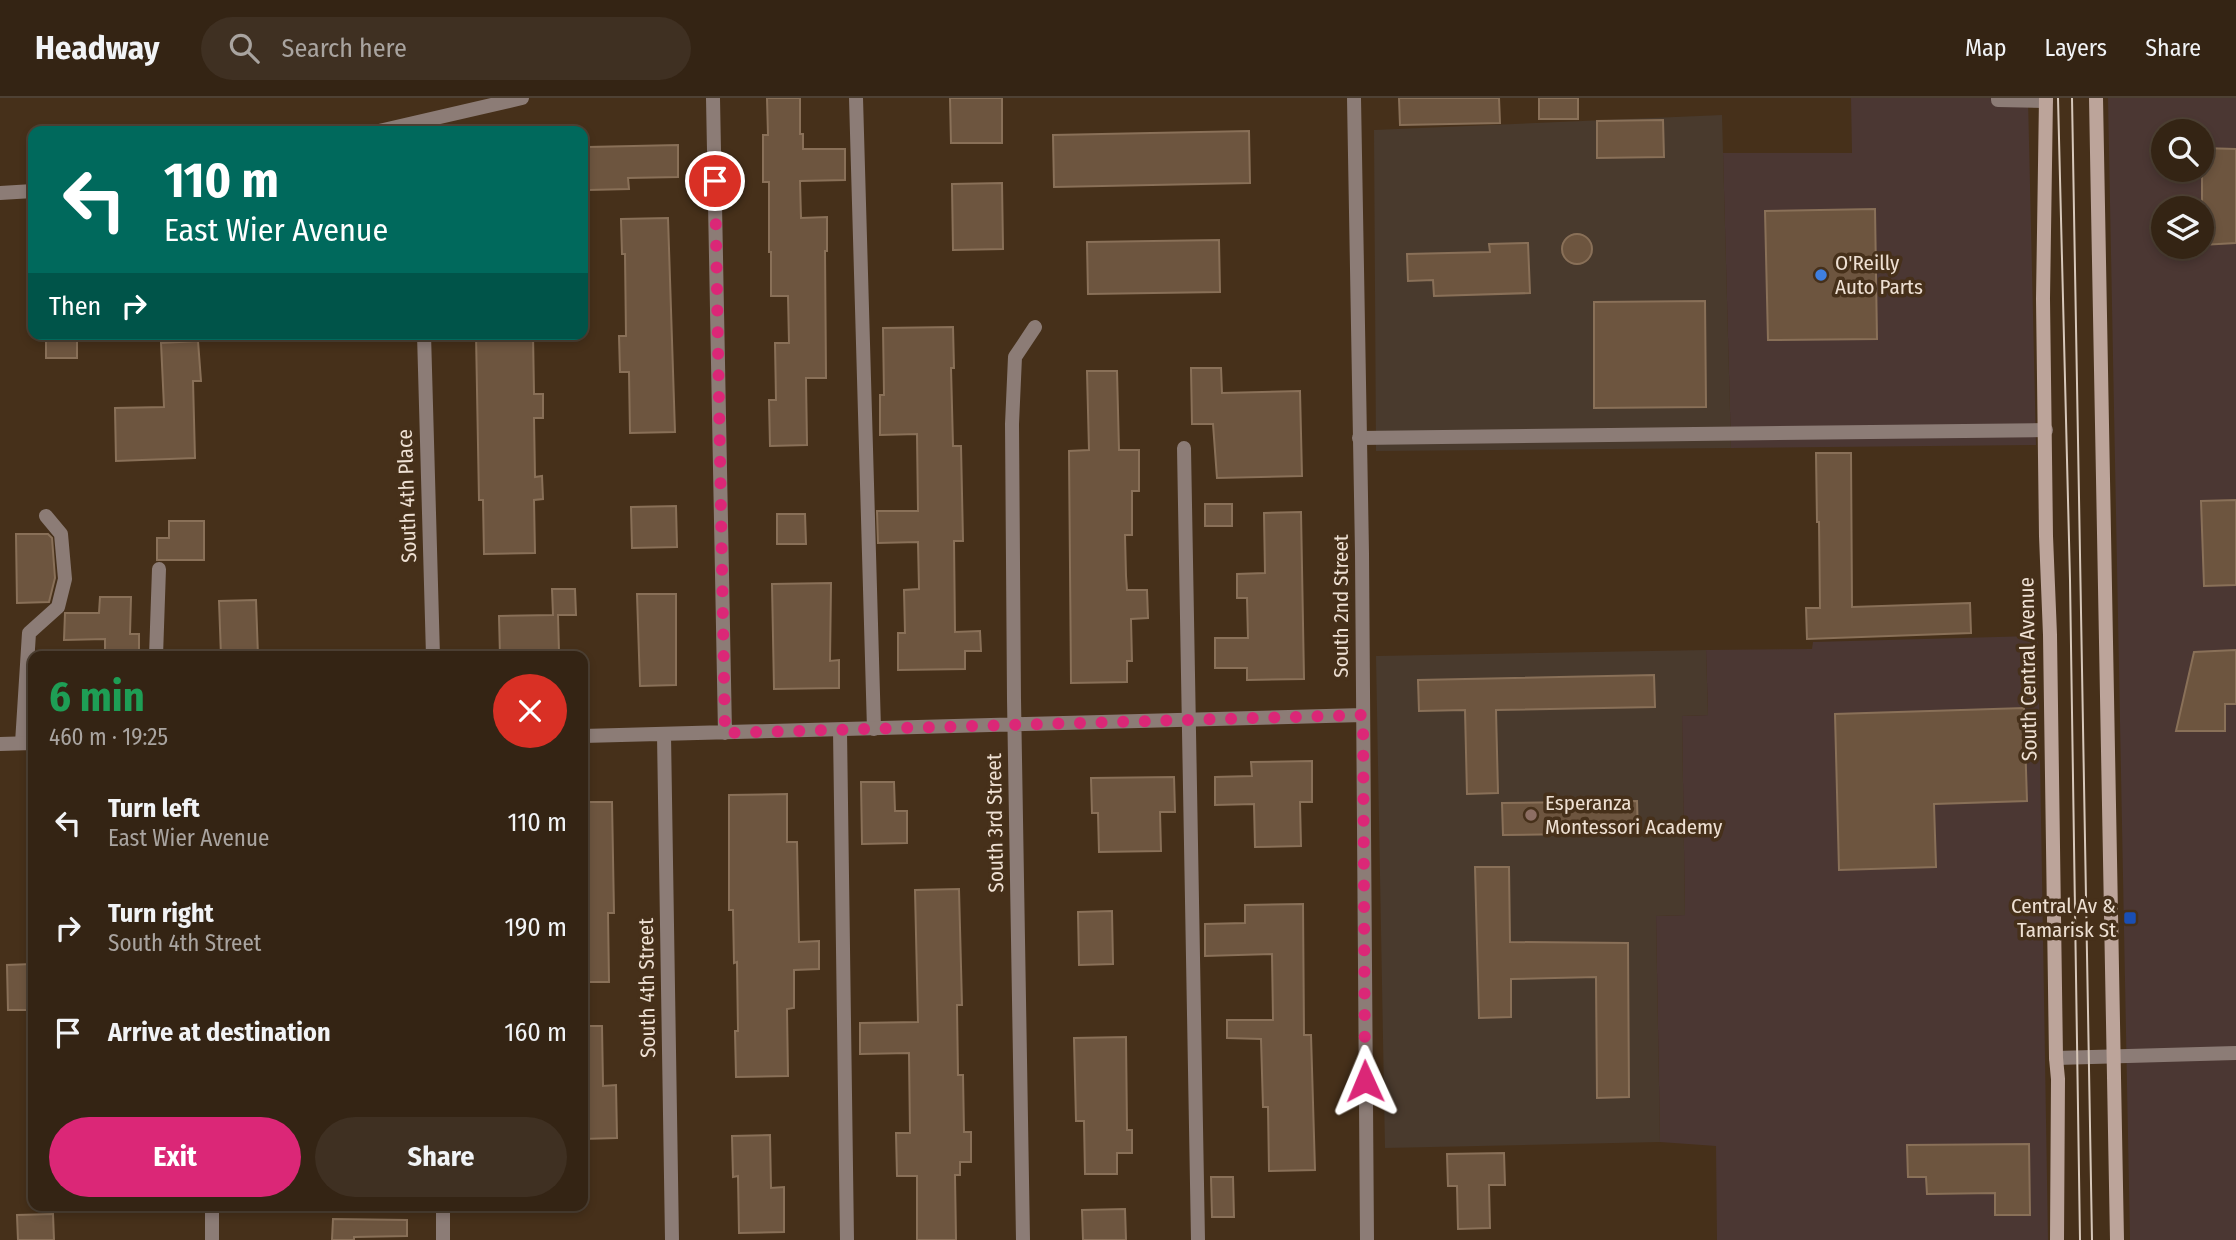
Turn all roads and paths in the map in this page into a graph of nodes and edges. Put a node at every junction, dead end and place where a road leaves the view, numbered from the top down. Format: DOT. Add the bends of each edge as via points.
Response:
graph roads {
  1 [pos="522,98"];
  2 [pos="713,98"];
  3 [pos="856,98"];
  4 [pos="1353,98"];
  5 [pos="1998,98"];
  6 [pos="2096,98"];
  7 [pos="2046,99"];
  8 [pos="423,126"];
  9 [pos="28,191"];
  10 [pos="0,192"];
  11 [pos="1035,327"];
  12 [pos="424,340"];
  13 [pos="2046,430"];
  14 [pos="1359,439"];
  15 [pos="1184,448"];
  16 [pos="46,516"];
  17 [pos="159,569"];
  18 [pos="29,651"];
  19 [pos="156,651"];
  20 [pos="433,651"];
  21 [pos="1363,715"];
  22 [pos="1189,721"];
  23 [pos="1014,726"];
  24 [pos="874,729"];
  25 [pos="840,730"];
  26 [pos="725,733"];
  27 [pos="664,734"];
  28 [pos="588,736"];
  29 [pos="28,743"];
  30 [pos="0,744"];
  31 [pos="2236,1053"];
  32 [pos="2114,1056"];
  33 [pos="2056,1058"];
  34 [pos="212,1211"];
  35 [pos="443,1211"];
  36 [pos="212,1240"];
  37 [pos="443,1240"];
  38 [pos="672,1240"];
  39 [pos="847,1240"];
  40 [pos="1023,1240"];
  41 [pos="1198,1240"];
  42 [pos="1367,1240"];
  43 [pos="2057,1240"];
  44 [pos="2117,1240"];
  1 -- 8 [label="street"];
  2 -- 26 [label="street"];
  3 -- 24 [label="street"];
  4 -- 14 [label="street, South 2nd Street"];
  5 -- 7 [label="street"];
  6 -- 32 [label="main road"];
  7 -- 13 [label="main road, South Central Avenue"];
  9 -- 10 [label="street"];
  11 -- 23 [label="street, South 3rd Street" via="1016,357 1013,397"];
  12 -- 20 [label="street, South 4th Place"];
  13 -- 14 [label="street"];
  13 -- 33 [label="main road, South Central Avenue"];
  14 -- 21 [label="street, South 2nd Street"];
  15 -- 22 [label="street"];
  16 -- 18 [label="street" via="61,534 65,579 58,607 29,632"];
  17 -- 19 [label="street"];
  21 -- 22 [label="street"];
  21 -- 42 [label="street, South 2nd Street"];
  22 -- 23 [label="street"];
  22 -- 41 [label="street"];
  23 -- 24 [label="street"];
  23 -- 40 [label="street, South 3rd Street"];
  24 -- 25 [label="street"];
  25 -- 26 [label="street"];
  25 -- 39 [label="street"];
  26 -- 27 [label="street"];
  27 -- 28 [label="street"];
  27 -- 38 [label="street, South 4th Street"];
  29 -- 30 [label="street"];
  31 -- 32 [label="street"];
  32 -- 33 [label="street"];
  32 -- 44 [label="main road"];
  33 -- 43 [label="main road, South Central Avenue"];
  34 -- 36 [label="street"];
  35 -- 37 [label="street"];
}
